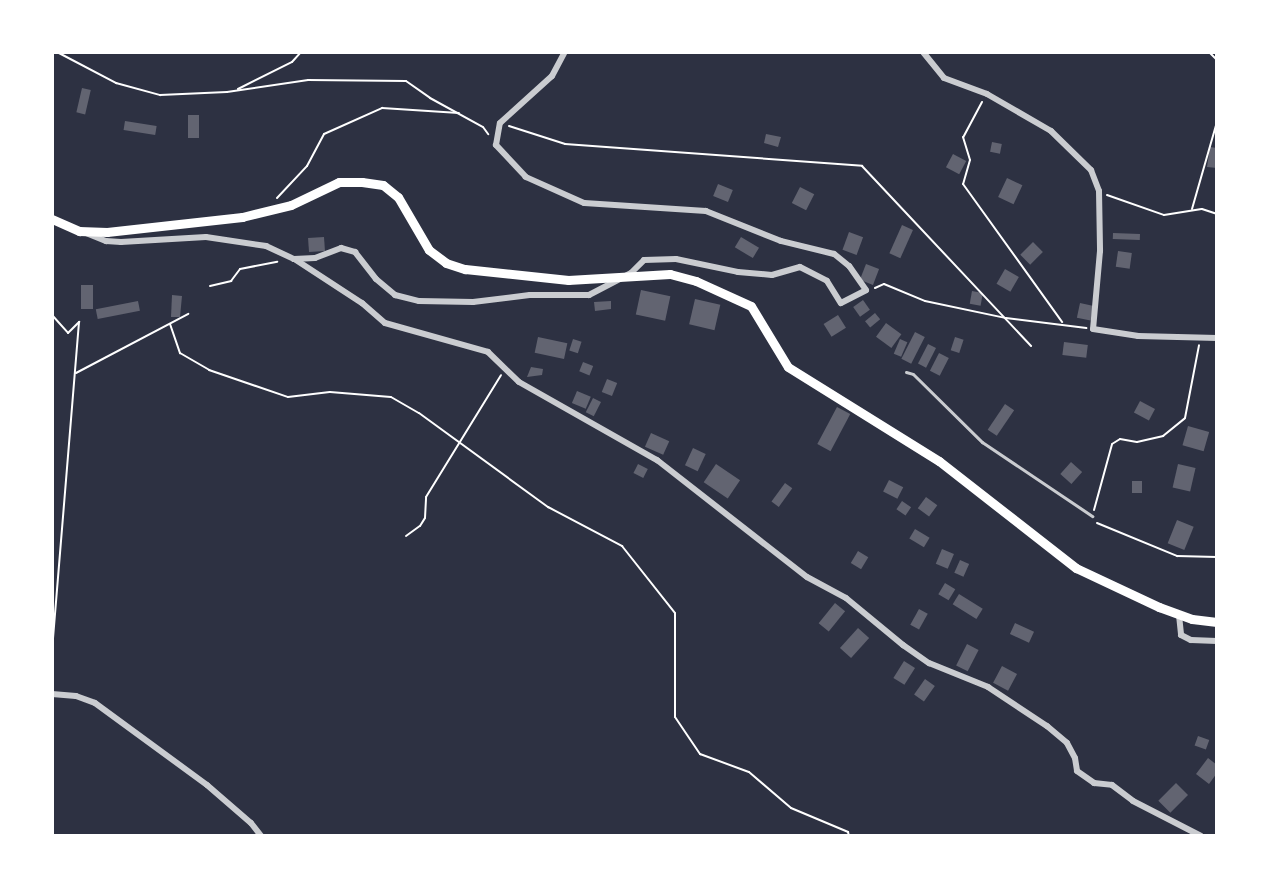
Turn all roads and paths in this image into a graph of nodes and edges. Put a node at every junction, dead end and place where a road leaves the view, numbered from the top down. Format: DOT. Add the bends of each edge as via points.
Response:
graph roads {
  1 [pos="57,52"];
  2 [pos="301,52"];
  3 [pos="565,52"];
  4 [pos="923,52"];
  5 [pos="1209,52"];
  6 [pos="1217,60"];
  7 [pos="234,91"];
  8 [pos="987,94"];
  9 [pos="460,113"];
  10 [pos="1217,122"];
  11 [pos="500,123"];
  12 [pos="496,145"];
  13 [pos="1099,191"];
  14 [pos="1192,210"];
  15 [pos="271,211"];
  16 [pos="1217,214"];
  17 [pos="52,219"];
  18 [pos="79,231"];
  19 [pos="294,259"];
  20 [pos="631,273"];
  21 [pos="210,286"];
  22 [pos="866,290"];
  23 [pos="188,314"];
  24 [pos="52,315"];
  25 [pos="1006,318"];
  26 [pos="1062,322"];
  27 [pos="170,324"];
  28 [pos="1093,329"];
  29 [pos="1200,338"];
  30 [pos="1217,338"];
  31 [pos="1031,346"];
  32 [pos="503,370"];
  33 [pos="906,372"];
  34 [pos="74,374"];
  35 [pos="458,441"];
  36 [pos="1092,516"];
  37 [pos="406,536"];
  38 [pos="1217,557"];
  39 [pos="1179,615"];
  40 [pos="1217,622"];
  41 [pos="1217,641"];
  42 [pos="52,649"];
  43 [pos="52,694"];
  44 [pos="261,836"];
  45 [pos="849,836"];
  46 [pos="1201,836"];
  1 -- 7 [label="path" via="138,91 187,96"];
  2 -- 7 [label="path" via="292,62"];
  3 -- 11 [label="street" via="552,76"];
  4 -- 8 [label="street" via="944,78"];
  5 -- 6 [label="path"];
  7 -- 9 [label="path" via="308,80 391,78 406,81"];
  8 -- 13 [label="street" via="1051,131 1091,170"];
  8 -- 26 [label="path" via="963,137 970,160 963,184"];
  9 -- 12 [label="path" via="483,127"];
  9 -- 15 [label="path" via="382,108 324,134 307,166"];
  10 -- 14 [label="path"];
  11 -- 12 [label="street"];
  11 -- 25 [label="path" via="565,144 862,166"];
  12 -- 22 [label="street" via="526,177 555,192 584,203 706,211 781,241 834,254"];
  13 -- 14 [label="path" via="1164,215"];
  13 -- 28 [label="street"];
  14 -- 16 [label="path"];
  15 -- 18 [label="main road"];
  15 -- 20 [label="main road" via="339,182 383,185 398,197 429,250 446,263 489,274 568,280"];
  17 -- 18 [label="main road"];
  18 -- 19 [label="street" via="106,241 206,237 266,246"];
  19 -- 20 [label="street" via="341,248 355,252 395,295 419,301 589,295"];
  19 -- 21 [label="path" via="240,269 231,281"];
  19 -- 32 [label="street" via="385,323 488,352"];
  20 -- 22 [label="street" via="644,260 676,259 772,275 800,267 827,281 841,303"];
  20 -- 39 [label="main road" via="696,281 751,306 788,367 939,461 1076,568"];
  22 -- 25 [label="path" via="884,284 925,301"];
  23 -- 27 [label="path"];
  24 -- 34 [label="path" via="68,333 79,322"];
  25 -- 26 [label="path"];
  25 -- 31 [label="path"];
  26 -- 28 [label="path"];
  27 -- 34 [label="path"];
  27 -- 35 [label="path" via="180,353 209,370 288,397 330,392 391,397"];
  28 -- 29 [label="street"];
  29 -- 30 [label="street"];
  29 -- 36 [label="path" via="1185,418 1163,436 1112,444"];
  32 -- 35 [label="path"];
  32 -- 46 [label="street" via="657,460 807,577 846,598 929,663 983,685 1047,726 1067,743 1077,771 1094,783 1112,785"];
  33 -- 36 [label="lane" via="982,442"];
  34 -- 42 [label="path"];
  35 -- 37 [label="path" via="426,497 425,518"];
  35 -- 45 [label="path" via="548,507 622,546 675,613 675,717 700,754 749,772 791,808"];
  36 -- 38 [label="path" via="1177,556"];
  39 -- 40 [label="main road"];
  39 -- 41 [label="street" via="1181,635"];
  43 -- 44 [label="street" via="95,703 207,785"];
}
